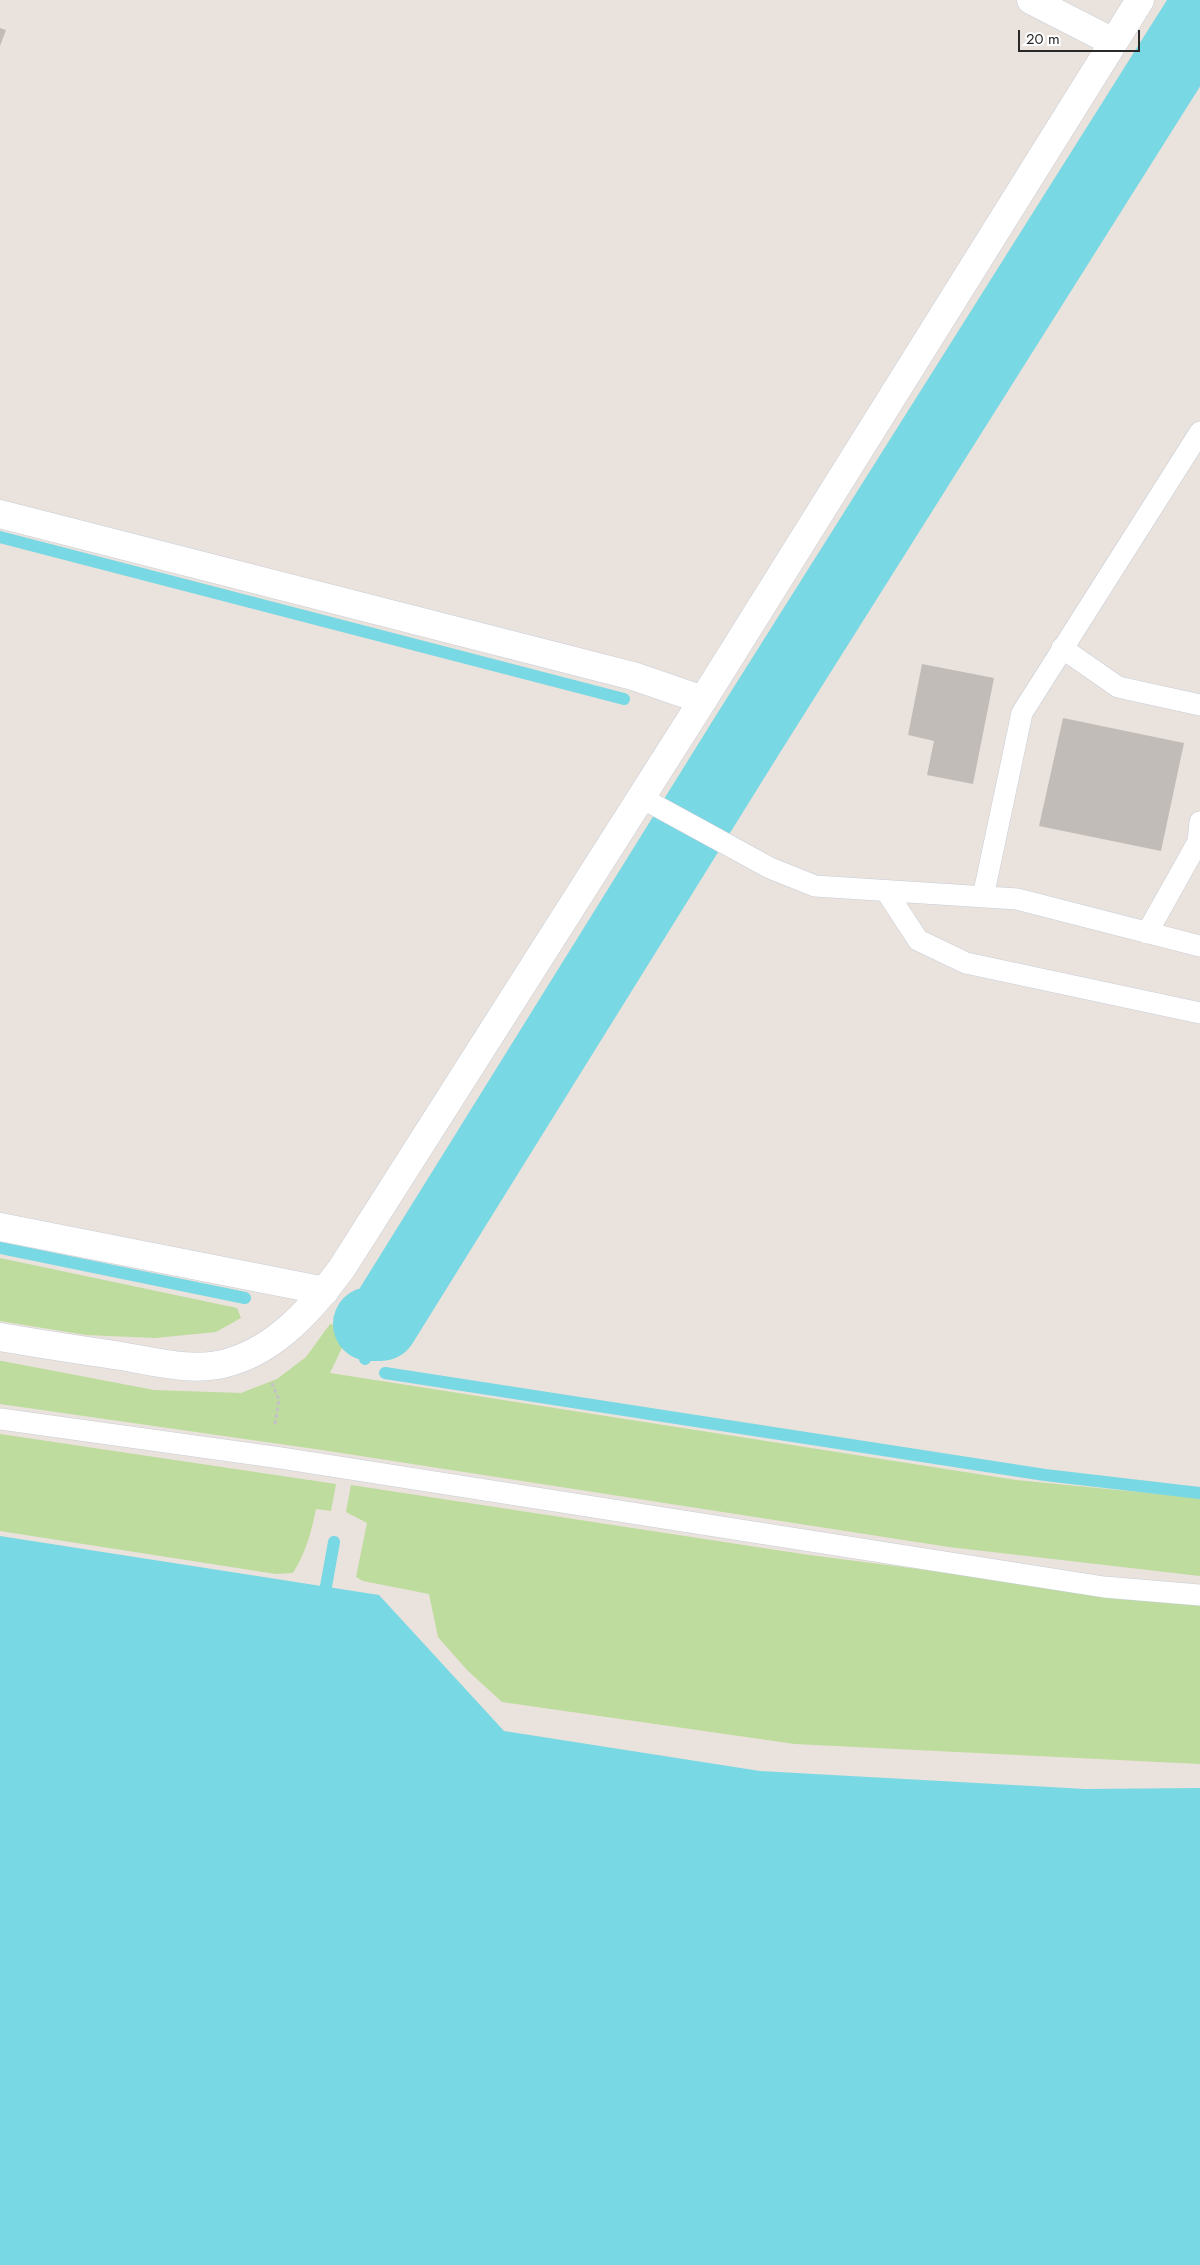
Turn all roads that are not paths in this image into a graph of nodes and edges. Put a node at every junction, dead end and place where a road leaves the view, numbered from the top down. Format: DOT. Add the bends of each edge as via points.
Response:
graph roads {
  1 [pos="1031,0"];
  2 [pos="1140,0"];
  3 [pos="1113,42"];
  4 [pos="1200,432"];
  5 [pos="1194,454"];
  6 [pos="0,514"];
  7 [pos="1062,648"];
  8 [pos="703,700"];
  9 [pos="1200,705"];
  10 [pos="640,796"];
  11 [pos="1200,822"];
  12 [pos="886,891"];
  13 [pos="983,897"];
  14 [pos="1147,933"];
  15 [pos="1200,946"];
  16 [pos="1200,1013"];
  17 [pos="0,1227"];
  18 [pos="325,1291"];
  19 [pos="0,1337"];
  20 [pos="0,1419"];
  21 [pos="1200,1595"];
  1 -- 3 [label="street"];
  2 -- 3 [label="street"];
  3 -- 8 [label="street"];
  4 -- 5 [label="lane"];
  5 -- 7 [label="lane"];
  6 -- 8 [label="street" via="633,676"];
  7 -- 9 [label="lane" via="1118,687"];
  7 -- 13 [label="lane" via="1022,713"];
  8 -- 10 [label="street"];
  10 -- 12 [label="lane" via="770,868 815,886"];
  10 -- 18 [label="street"];
  11 -- 14 [label="lane" via="1198,842"];
  12 -- 13 [label="lane"];
  12 -- 16 [label="lane" via="918,940 966,963"];
  13 -- 14 [label="lane" via="1017,899"];
  14 -- 15 [label="lane"];
  17 -- 18 [label="street"];
  18 -- 19 [label="street" via="266,1346 230,1363 190,1367"];
  20 -- 21 [label="lane" via="281,1458 1104,1587"];
}
